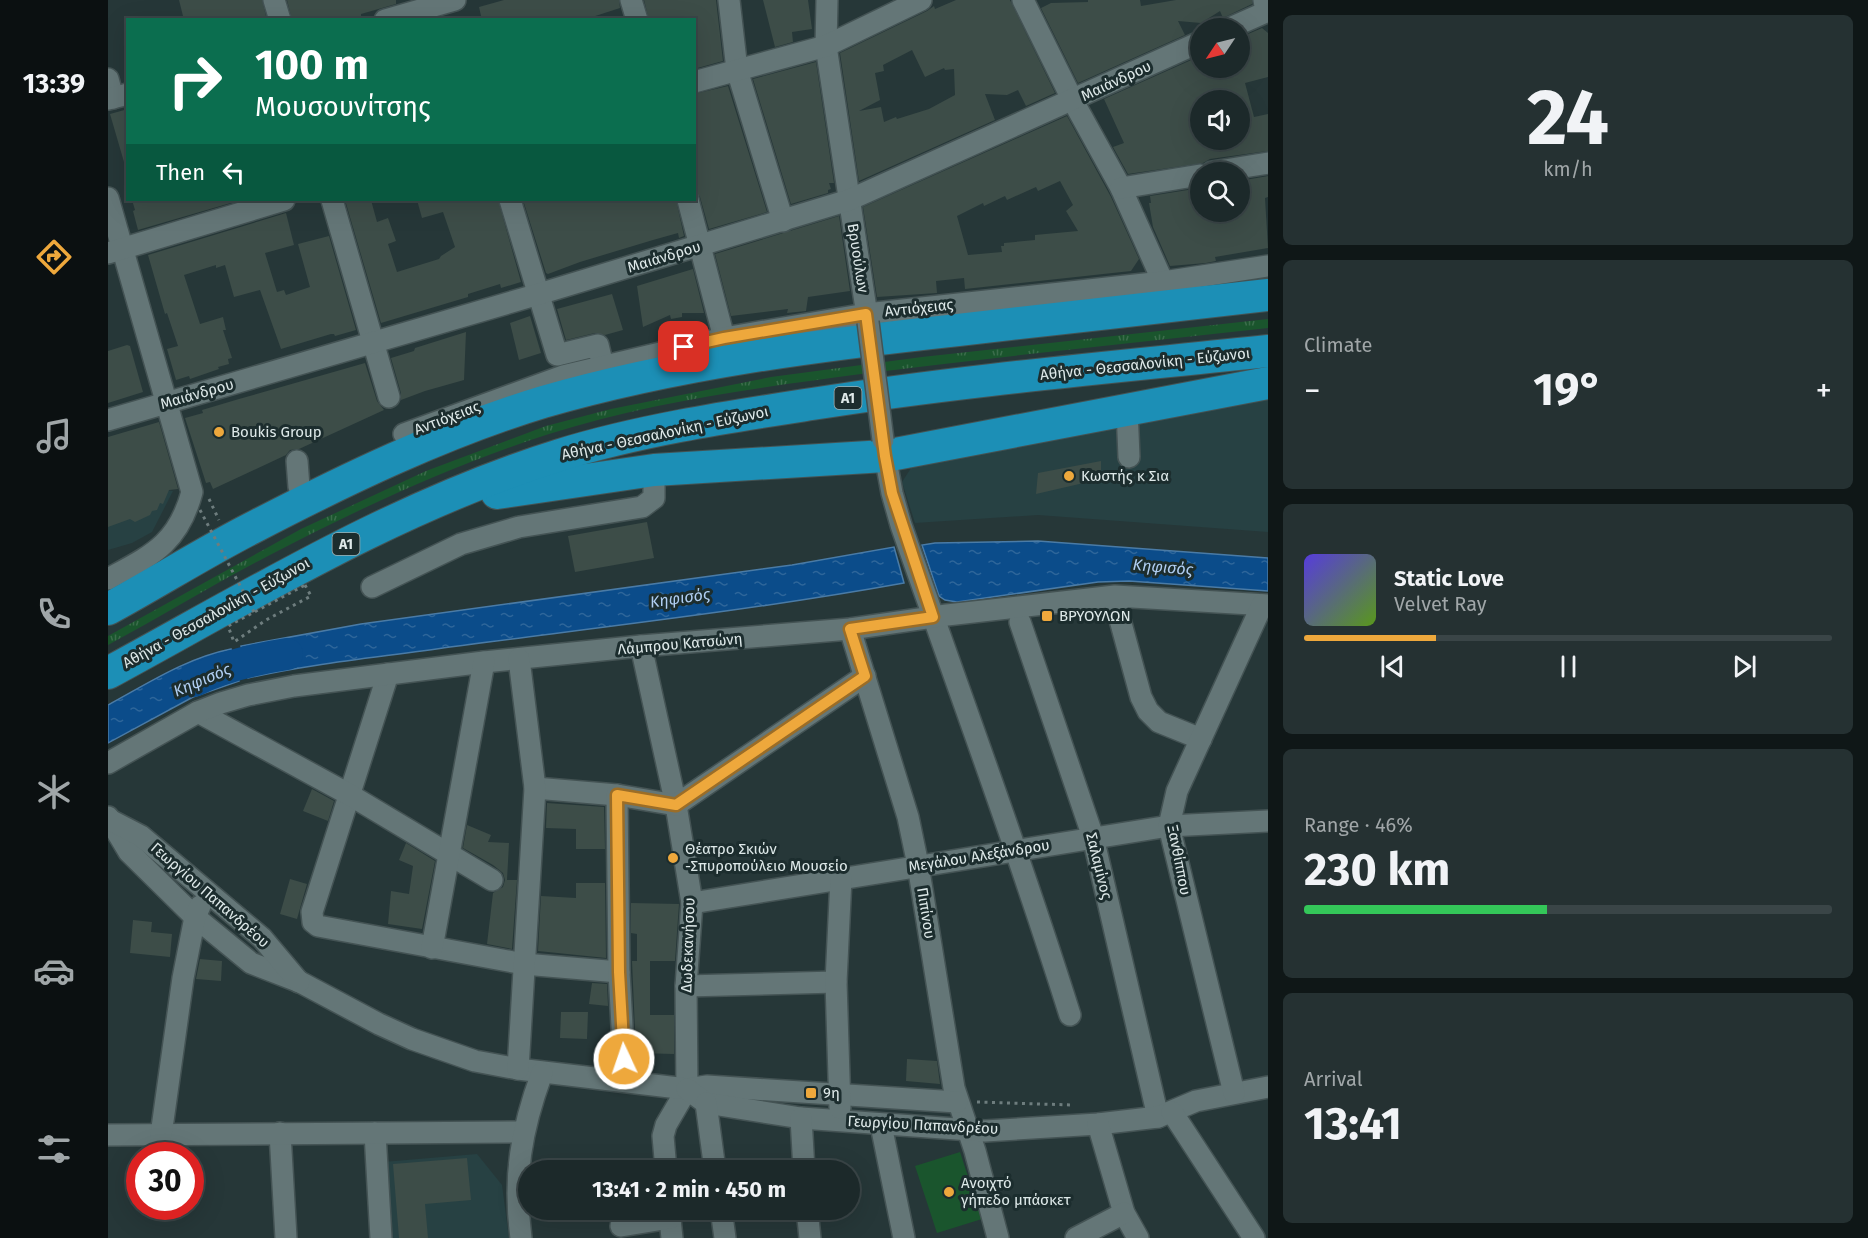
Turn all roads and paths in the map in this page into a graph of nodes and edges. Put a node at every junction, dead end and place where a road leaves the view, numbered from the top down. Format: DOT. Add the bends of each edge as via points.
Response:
graph roads {
  1 [pos="274,0"];
  2 [pos="631,0"];
  3 [pos="729,0"];
  4 [pos="827,0"];
  5 [pos="921,0"];
  6 [pos="1023,0"];
  7 [pos="452,5"];
  8 [pos="1266,9"];
  9 [pos="279,18"];
  10 [pos="394,18"];
  11 [pos="636,18"];
  12 [pos="1249,18"];
  13 [pos="826,46"];
  14 [pos="1190,47"];
  15 [pos="738,70"];
  16 [pos="696,81"];
  17 [pos="1073,101"];
  18 [pos="1268,163"];
  19 [pos="1250,166"];
  20 [pos="1190,177"];
  21 [pos="1121,188"];
  22 [pos="108,198"];
  23 [pos="849,200"];
  24 [pos="281,201"];
  25 [pos="332,201"];
  26 [pos="510,201"];
  27 [pos="688,201"];
  28 [pos="783,221"];
  29 [pos="700,246"];
  30 [pos="115,251"];
  31 [pos="1268,266"];
  32 [pos="1163,282"];
  33 [pos="538,294"];
  34 [pos="1268,296"];
  35 [pos="867,318"];
  36 [pos="724,338"];
  37 [pos="373,344"];
  38 [pos="1268,351"];
  39 [pos="603,366"];
  40 [pos="1268,382"];
  41 [pos="389,397"];
  42 [pos="168,403"];
  43 [pos="1127,409"];
  44 [pos="108,420"];
  45 [pos="404,434"];
  46 [pos="884,448"];
  47 [pos="1129,457"];
  48 [pos="654,470"];
  49 [pos="439,501"];
  50 [pos="200,510"];
  51 [pos="235,537"];
  52 [pos="108,579"];
  53 [pos="372,587"];
  54 [pos="1116,605"];
  55 [pos="1265,605"];
  56 [pos="108,609"];
  57 [pos="931,611"];
  58 [pos="254,612"];
  59 [pos="1020,622"];
  60 [pos="850,629"];
  61 [pos="641,646"];
  62 [pos="519,659"];
  63 [pos="484,662"];
  64 [pos="108,673"];
  65 [pos="388,674"];
  66 [pos="865,676"];
  67 [pos="198,712"];
  68 [pos="1201,739"];
  69 [pos="108,763"];
  70 [pos="536,788"];
  71 [pos="350,795"];
  72 [pos="617,795"];
  73 [pos="676,805"];
  74 [pos="109,819"];
  75 [pos="1268,821"];
  76 [pos="1170,826"];
  77 [pos="1093,837"];
  78 [pos="1014,850"];
  79 [pos="450,854"];
  80 [pos="918,865"];
  81 [pos="841,878"];
  82 [pos="492,880"];
  83 [pos="207,892"];
  84 [pos="692,903"];
  85 [pos="195,917"];
  86 [pos="432,948"];
  87 [pos="524,964"];
  88 [pos="619,972"];
  89 [pos="300,982"];
  90 [pos="836,982"];
  91 [pos="686,986"];
  92 [pos="1070,1015"];
  93 [pos="518,1069"];
  94 [pos="542,1073"];
  95 [pos="625,1080"];
  96 [pos="1268,1087"];
  97 [pos="687,1089"];
  98 [pos="1234,1093"];
  99 [pos="839,1095"];
  100 [pos="957,1102"];
  101 [pos="706,1103"];
  102 [pos="1081,1105"];
  103 [pos="1165,1114"];
  104 [pos="801,1118"];
  105 [pos="841,1121"];
  106 [pos="1098,1124"];
  107 [pos="881,1125"];
  108 [pos="968,1131"];
  109 [pos="523,1132"];
  110 [pos="280,1133"];
  111 [pos="375,1133"];
  112 [pos="108,1135"];
  113 [pos="161,1135"];
  114 [pos="665,1160"];
  115 [pos="714,1160"];
  116 [pos="803,1160"];
  117 [pos="1124,1213"];
  118 [pos="723,1220"];
  119 [pos="808,1220"];
  120 [pos="670,1222"];
  121 [pos="621,1226"];
  122 [pos="286,1238"];
  123 [pos="381,1238"];
  124 [pos="521,1238"];
  125 [pos="725,1238"];
  126 [pos="810,1238"];
  127 [pos="904,1238"];
  128 [pos="998,1238"];
  129 [pos="1076,1238"];
  130 [pos="1138,1238"];
  131 [pos="1254,1238"];
  1 -- 9 [label="street"];
  2 -- 11 [label="street"];
  3 -- 15 [label="street"];
  4 -- 13 [label="street, Βρυούλων"];
  5 -- 13 [label="street"];
  6 -- 17 [label="street"];
  7 -- 10 [label="street"];
  8 -- 12 [label="street"];
  13 -- 15 [label="street"];
  13 -- 23 [label="street, Βρυούλων"];
  14 -- 17 [label="street, Μαιάνδρου"];
  15 -- 16 [label="street"];
  15 -- 28 [label="street"];
  17 -- 21 [label="street"];
  17 -- 23 [label="street, Μαιάνδρου"];
  18 -- 19 [label="street"];
  20 -- 21 [label="street"];
  21 -- 32 [label="street"];
  22 -- 30 [label="street"];
  23 -- 28 [label="street, Μαιάνδρου"];
  23 -- 35 [label="street, Βρυούλων"];
  24 -- 30 [label="street"];
  25 -- 37 [label="street"];
  26 -- 33 [label="street"];
  27 -- 29 [label="street"];
  28 -- 29 [label="street, Μαιάνδρου"];
  29 -- 33 [label="street, Μαιάνδρου"];
  29 -- 36 [label="street"];
  30 -- 42 [label="street"];
  31 -- 32 [label="street, Αντιόχειας"];
  32 -- 35 [label="street, Αντιόχειας"];
  33 -- 37 [label="street, Μαιάνδρου"];
  33 -- 39 [label="street" via="557,355 598,345"];
  34 -- 51 [label="highway" via="891,337 769,354 607,386 542,403 429,445"];
  35 -- 36 [label="street, Αντιόχειας"];
  35 -- 46 [label="street, Βρυούλων, bridge"];
  36 -- 39 [label="street, Αντιόχειας"];
  37 -- 41 [label="street"];
  37 -- 42 [label="street, Μαιάνδρου"];
  38 -- 49 [label="highway, Αθήνα - Θεσσαλονίκη - Εύζωνοι / Α1" via="922,387 699,423 560,455"];
  39 -- 45 [label="street, Αντιόχειας" via="562,376"];
  40 -- 43 [label="highway"];
  42 -- 44 [label="street, Μαιάνδρου"];
  42 -- 52 [label="street" via="192,492 187,510 168,541"];
  43 -- 46 [label="highway"];
  43 -- 47 [label="street"];
  45 -- 51 [label="highway" via="342,463 298,474 280,498"];
  46 -- 48 [label="highway"];
  46 -- 57 [label="street, Βρυούλων" via="901,525"];
  48 -- 49 [label="highway"];
  48 -- 53 [label="street" via="654,498 642,507 519,527 470,542"];
  49 -- 64 [label="highway, Αθήνα - Θεσσαλονίκη - Εύζωνοι / Α1" via="277,578"];
  50 -- 58 [label="path, bridge"];
  51 -- 56 [label="highway"];
  54 -- 68 [label="street" via="1148,711 1159,722"];
  55 -- 57 [label="street, Λάμπρου Κατσώνη" via="1115,596"];
  55 -- 68 [label="street, Ξανθίππου"];
  57 -- 60 [label="street, Λάμπρου Κατσώνη"];
  57 -- 78 [label="street, Βρυούλων"];
  59 -- 77 [label="street, Σαλαμίνος"];
  60 -- 61 [label="street, Λάμπρου Κατσώνη"];
  60 -- 66 [label="street, Πιπίνου"];
  61 -- 62 [label="street, Λάμπρου Κατσώνη"];
  61 -- 73 [label="street, Δωδεκανήσου"];
  62 -- 63 [label="street, Λάμπρου Κατσώνη"];
  62 -- 70 [label="street"];
  63 -- 65 [label="street, Λάμπρου Κατσώνη"];
  63 -- 79 [label="street"];
  65 -- 67 [label="street, Λάμπρου Κατσώνη" via="248,695"];
  65 -- 71 [label="street"];
  66 -- 73 [label="street"];
  66 -- 80 [label="street, Πιπίνου" via="903,797"];
  67 -- 69 [label="street, Λάμπρου Κατσώνη"];
  67 -- 71 [label="street"];
  68 -- 76 [label="street, Ξανθίππου" via="1177,791"];
  70 -- 72 [label="street"];
  70 -- 87 [label="street"];
  71 -- 79 [label="street"];
  71 -- 86 [label="street" via="312,912 313,922"];
  72 -- 73 [label="street"];
  72 -- 88 [label="street"];
  73 -- 84 [label="street, Δωδεκανήσου"];
  74 -- 83 [label="street, Γεωργίου Παπανδρέου" via="141,836"];
  74 -- 85 [label="street, Γεωργίου Παπανδρέου" via="129,852"];
  75 -- 76 [label="street, Μεγάλου Αλεξάνδρου"];
  76 -- 77 [label="street, Μεγάλου Αλεξάνδρου"];
  76 -- 98 [label="street, Ξανθίππου"];
  77 -- 78 [label="street, Μεγάλου Αλεξάνδρου"];
  77 -- 103 [label="street, Σαλαμίνος"];
  78 -- 80 [label="street, Μεγάλου Αλεξάνδρου"];
  78 -- 92 [label="street, Βρυούλων"];
  79 -- 82 [label="street"];
  79 -- 86 [label="street"];
  80 -- 81 [label="street, Μεγάλου Αλεξάνδρου"];
  80 -- 100 [label="street, Πιπίνου"];
  81 -- 84 [label="street, Μεγάλου Αλεξάνδρου"];
  81 -- 90 [label="street"];
  83 -- 85 [label="street"];
  83 -- 89 [label="street, Γεωργίου Παπανδρέου" via="262,938"];
  84 -- 91 [label="street, Δωδεκανήσου"];
  85 -- 89 [label="street, Γεωργίου Παπανδρέου" via="251,963"];
  85 -- 113 [label="street"];
  86 -- 87 [label="street"];
  87 -- 88 [label="street"];
  87 -- 93 [label="street"];
  88 -- 95 [label="street"];
  89 -- 93 [label="street, Γεωργίου Παπανδρέου" via="412,1039 475,1061"];
  90 -- 91 [label="street"];
  90 -- 99 [label="street"];
  91 -- 97 [label="street, Δωδεκανήσου"];
  93 -- 94 [label="street, Γεωργίου Παπανδρέου"];
  94 -- 95 [label="street, Γεωργίου Παπανδρέου"];
  94 -- 109 [label="street"];
  95 -- 97 [label="street, Γεωργίου Παπανδρέου"];
  96 -- 98 [label="street, Γεωργίου Παπανδρέου"];
  97 -- 99 [label="street, Γεωργίου Παπανδρέου" via="707,1086"];
  97 -- 101 [label="street, Γεωργίου Παπανδρέου"];
  97 -- 114 [label="street" via="666,1125"];
  98 -- 103 [label="street, Γεωργίου Παπανδρέου" via="1189,1102"];
  99 -- 100 [label="street, Γεωργίου Παπανδρέου"];
  99 -- 105 [label="street"];
  100 -- 102 [label="path"];
  100 -- 108 [label="street, Πιπίνου"];
  101 -- 104 [label="street, Γεωργίου Παπανδρέου"];
  101 -- 115 [label="street"];
  103 -- 106 [label="street, Γεωργίου Παπανδρέου"];
  103 -- 131 [label="street, Σαλαμίνος"];
  104 -- 105 [label="street, Γεωργίου Παπανδρέου"];
  104 -- 116 [label="street"];
  105 -- 107 [label="street, Γεωργίου Παπανδρέου"];
  106 -- 108 [label="street, Γεωργίου Παπανδρέου"];
  106 -- 117 [label="street"];
  107 -- 108 [label="street, Γεωργίου Παπανδρέου"];
  107 -- 127 [label="street"];
  108 -- 128 [label="street, Πιπίνου"];
  109 -- 111 [label="street"];
  109 -- 124 [label="street" via="518,1189"];
  110 -- 111 [label="street"];
  110 -- 113 [label="street"];
  110 -- 122 [label="street"];
  111 -- 123 [label="street"];
  112 -- 113 [label="street"];
  117 -- 129 [label="street"];
  117 -- 130 [label="street"];
  118 -- 125 [label="street"];
  119 -- 126 [label="street"];
  120 -- 121 [label="street"];
}
